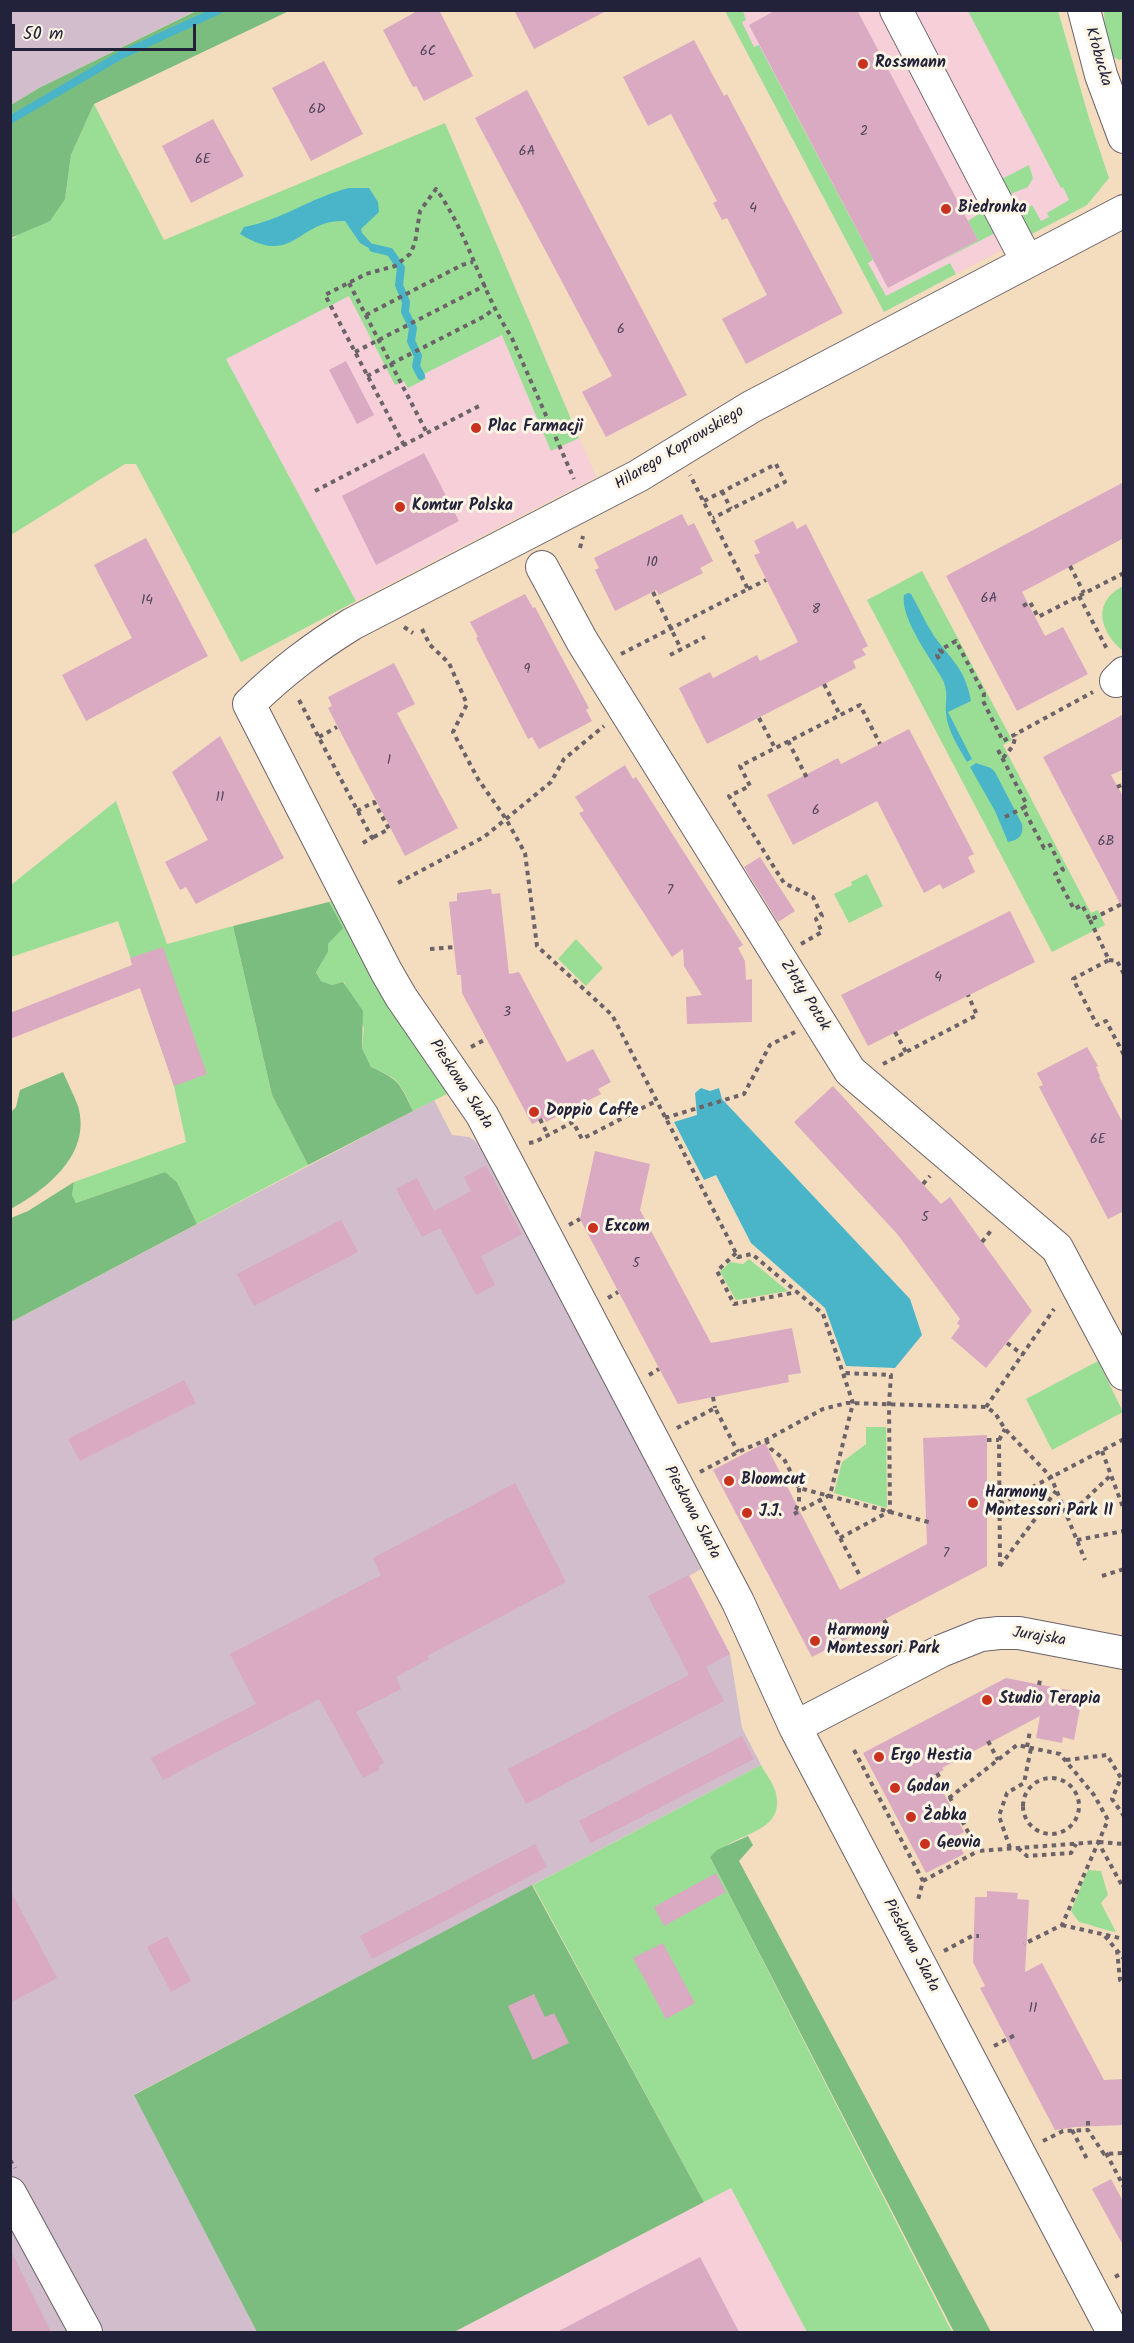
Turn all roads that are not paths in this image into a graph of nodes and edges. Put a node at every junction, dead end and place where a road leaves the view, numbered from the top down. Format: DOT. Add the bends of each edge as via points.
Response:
graph roads {
  1 [pos="896,10"];
  2 [pos="1084,10"];
  3 [pos="1124,137"];
  4 [pos="1124,211"];
  5 [pos="1027,261"];
  6 [pos="543,567"];
  7 [pos="249,704"];
  8 [pos="1124,1374"];
  9 [pos="1124,1653"];
  10 [pos="795,1727"];
  11 [pos="10,2193"];
  12 [pos="86,2332"];
  13 [pos="1113,2332"];
  1 -- 5 [label="street"];
  2 -- 3 [label="street, Kłobucka" via="1101,75"];
  4 -- 5 [label="street, Hilarego Koprowskiego"];
  5 -- 7 [label="street, Hilarego Koprowskiego" via="751,407 638,476 352,624 310,650"];
  6 -- 8 [label="street, Złoty Potok" via="582,640 850,1071 1057,1248"];
  7 -- 10 [label="street, Pieskowa Skała" via="386,971 482,1114 738,1602"];
  9 -- 10 [label="street, Jurajska" via="1019,1633 981,1635 941,1651"];
  10 -- 13 [label="street, Pieskowa Skała"];
  11 -- 12 [label="street"];
}
